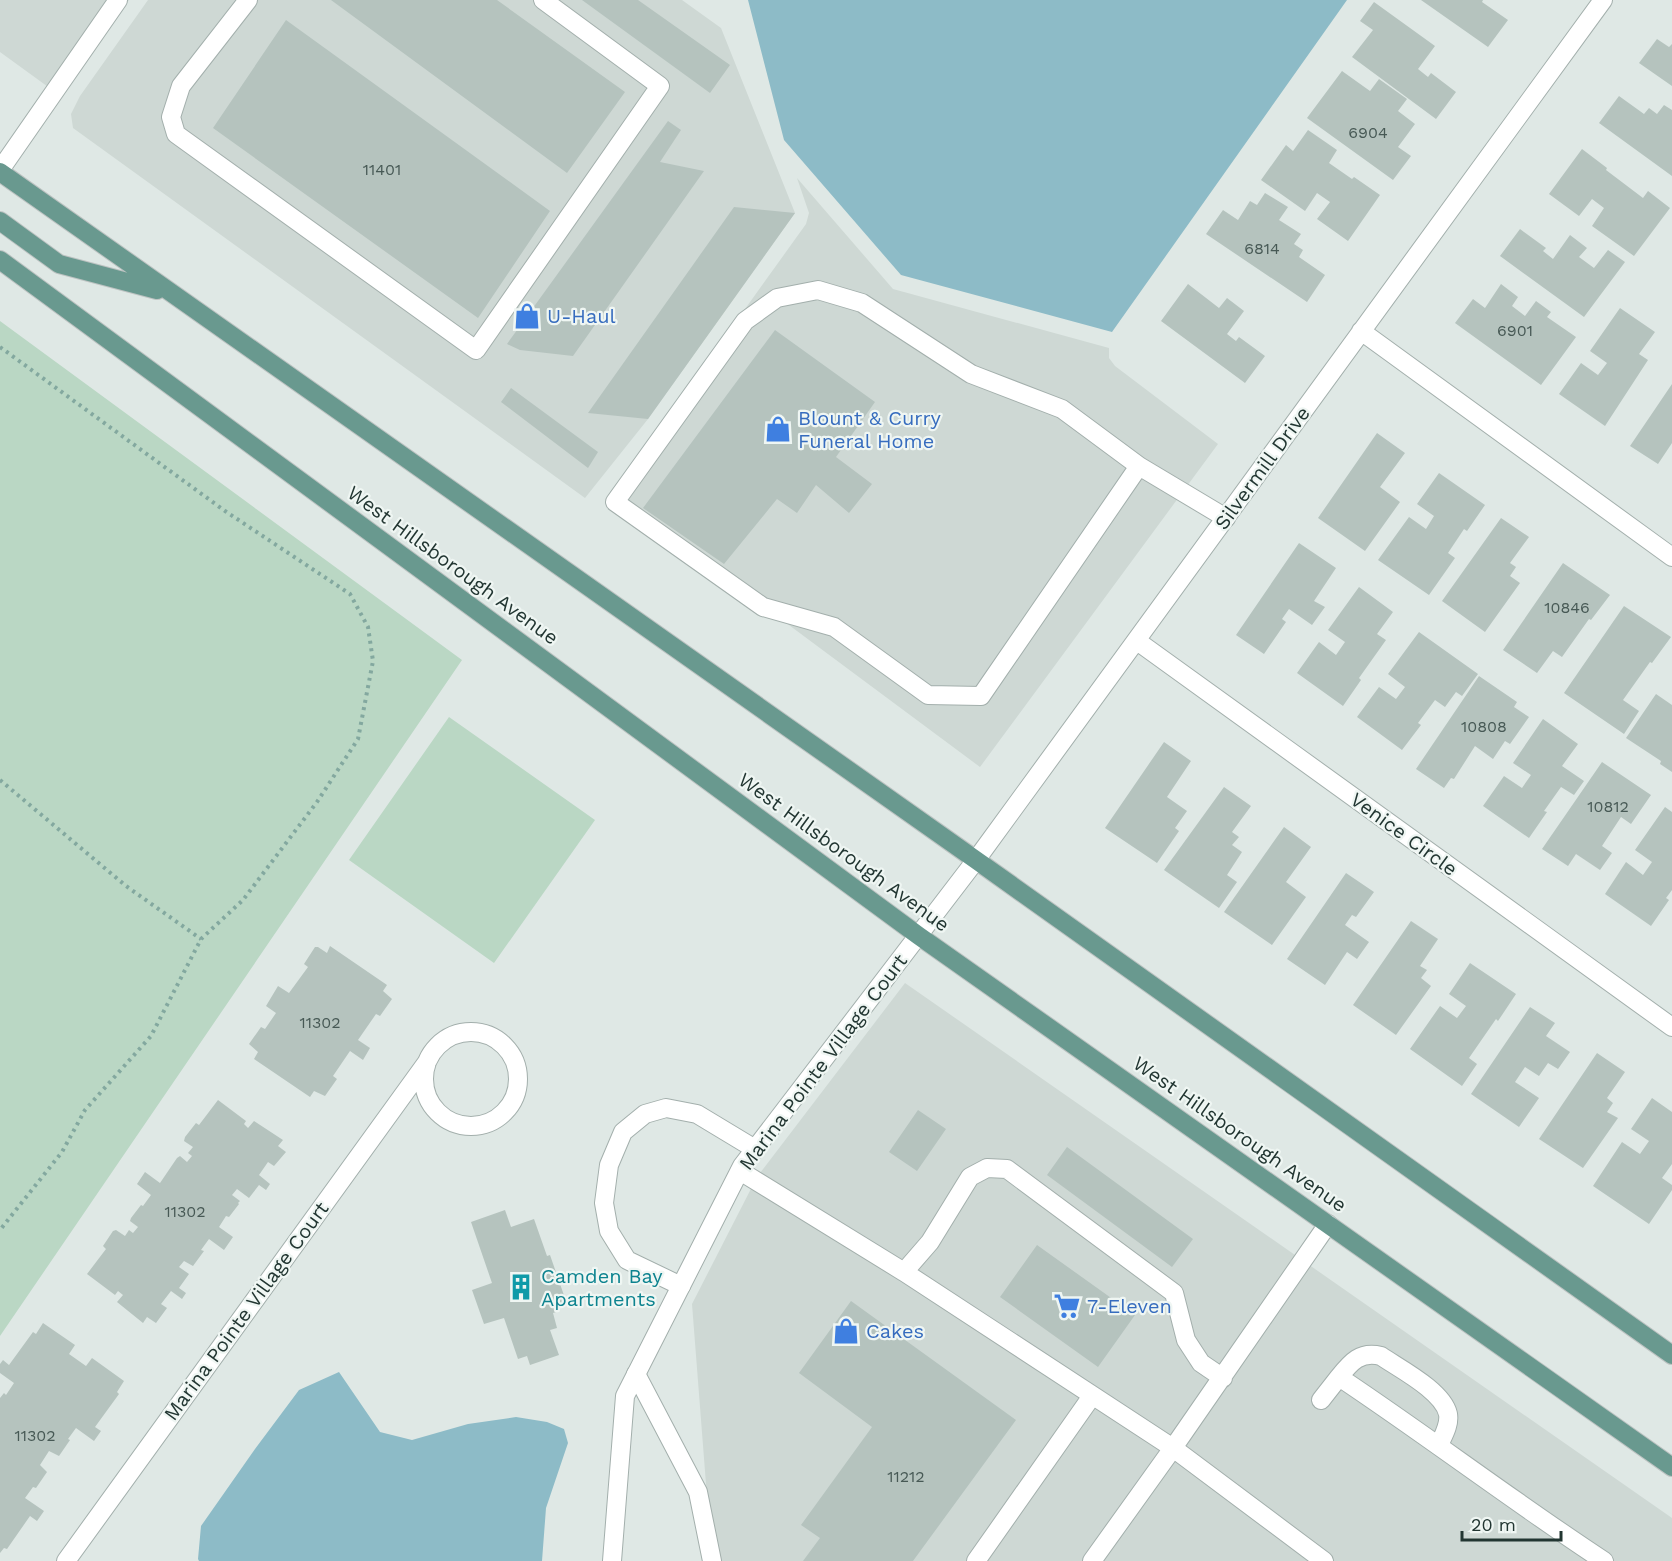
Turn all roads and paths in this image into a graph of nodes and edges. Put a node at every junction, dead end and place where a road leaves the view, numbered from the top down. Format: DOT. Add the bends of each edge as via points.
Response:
graph roads {
  1 [pos="118,0"];
  2 [pos="248,0"];
  3 [pos="543,0"];
  4 [pos="1603,0"];
  5 [pos="0,171"];
  6 [pos="0,221"];
  7 [pos="0,260"];
  8 [pos="170,293"];
  9 [pos="1361,331"];
  10 [pos="0,346"];
  11 [pos="1139,466"];
  12 [pos="1226,518"];
  13 [pos="1672,557"];
  14 [pos="1137,641"];
  15 [pos="0,780"];
  16 [pos="976,860"];
  17 [pos="919,936"];
  18 [pos="201,939"];
  19 [pos="1672,1028"];
  20 [pos="427,1062"];
  21 [pos="755,1149"];
  22 [pos="740,1171"];
  23 [pos="1328,1224"];
  24 [pos="0,1230"];
  25 [pos="904,1272"];
  26 [pos="681,1286"];
  27 [pos="1672,1355"];
  28 [pos="636,1374"];
  29 [pos="1339,1377"];
  30 [pos="1223,1378"];
  31 [pos="1092,1396"];
  32 [pos="1321,1400"];
  33 [pos="1439,1445"];
  34 [pos="1173,1448"];
  35 [pos="1672,1467"];
  36 [pos="66,1561"];
  37 [pos="612,1561"];
  38 [pos="712,1561"];
  39 [pos="975,1561"];
  40 [pos="1092,1561"];
  41 [pos="1324,1561"];
  42 [pos="1604,1561"];
  1 -- 5 [label="street"];
  2 -- 3 [label="street" via="181,86 171,117 176,134 476,350 660,86"];
  4 -- 9 [label="street, Silvermill Drive"];
  5 -- 8 [label="main road"];
  6 -- 8 [label="main road" via="59,264"];
  7 -- 17 [label="main road, West Hillsborough Avenue"];
  8 -- 16 [label="main road"];
  9 -- 12 [label="street, Silvermill Drive"];
  9 -- 13 [label="street"];
  10 -- 18 [label="path" via="225,511 350,594 368,627 373,661 358,739 317,802 243,900"];
  11 -- 11 [label="street" via="1062,409 971,374 862,303 818,291 777,298 745,321 615,502 763,607 834,627 928,695 981,696"];
  11 -- 12 [label="street"];
  12 -- 14 [label="street, Silvermill Drive"];
  14 -- 16 [label="street, Silvermill Drive"];
  14 -- 19 [label="street, Venice Circle"];
  15 -- 18 [label="path" via="126,886"];
  16 -- 17 [label="street, Silvermill Drive"];
  16 -- 27 [label="main road"];
  17 -- 21 [label="street, Marina Pointe Village Court"];
  17 -- 23 [label="main road, West Hillsborough Avenue"];
  18 -- 24 [label="path" via="151,1036 86,1110 62,1152"];
  20 -- 20 [label="street, Marina Pointe Village Court" via="434,1049 453,1036 475,1032 490,1037 513,1057 517,1087 512,1102 489,1123 458,1125 443,1118 425,1093 423,1077"];
  20 -- 36 [label="street, Marina Pointe Village Court"];
  21 -- 22 [label="street, Marina Pointe Village Court"];
  21 -- 26 [label="street" via="697,1114 666,1108 645,1114 623,1132 609,1165 604,1203 609,1231 627,1260"];
  22 -- 25 [label="street"];
  22 -- 26 [label="street, Marina Pointe Village Court"];
  23 -- 30 [label="street"];
  23 -- 35 [label="main road, West Hillsborough Avenue"];
  25 -- 30 [label="street" via="930,1242 970,1177 987,1168 1007,1169 1174,1293 1186,1340 1201,1364"];
  25 -- 31 [label="street"];
  26 -- 28 [label="street, Marina Pointe Village Court"];
  28 -- 37 [label="street, Marina Pointe Village Court" via="625,1396"];
  28 -- 38 [label="street" via="698,1492"];
  29 -- 32 [label="street"];
  29 -- 33 [label="street"];
  29 -- 33 [label="street" via="1353,1361 1373,1354 1434,1392 1448,1413"];
  30 -- 34 [label="street"];
  31 -- 34 [label="street"];
  31 -- 39 [label="street"];
  33 -- 42 [label="street"];
  34 -- 40 [label="street"];
  34 -- 41 [label="street"];
}
